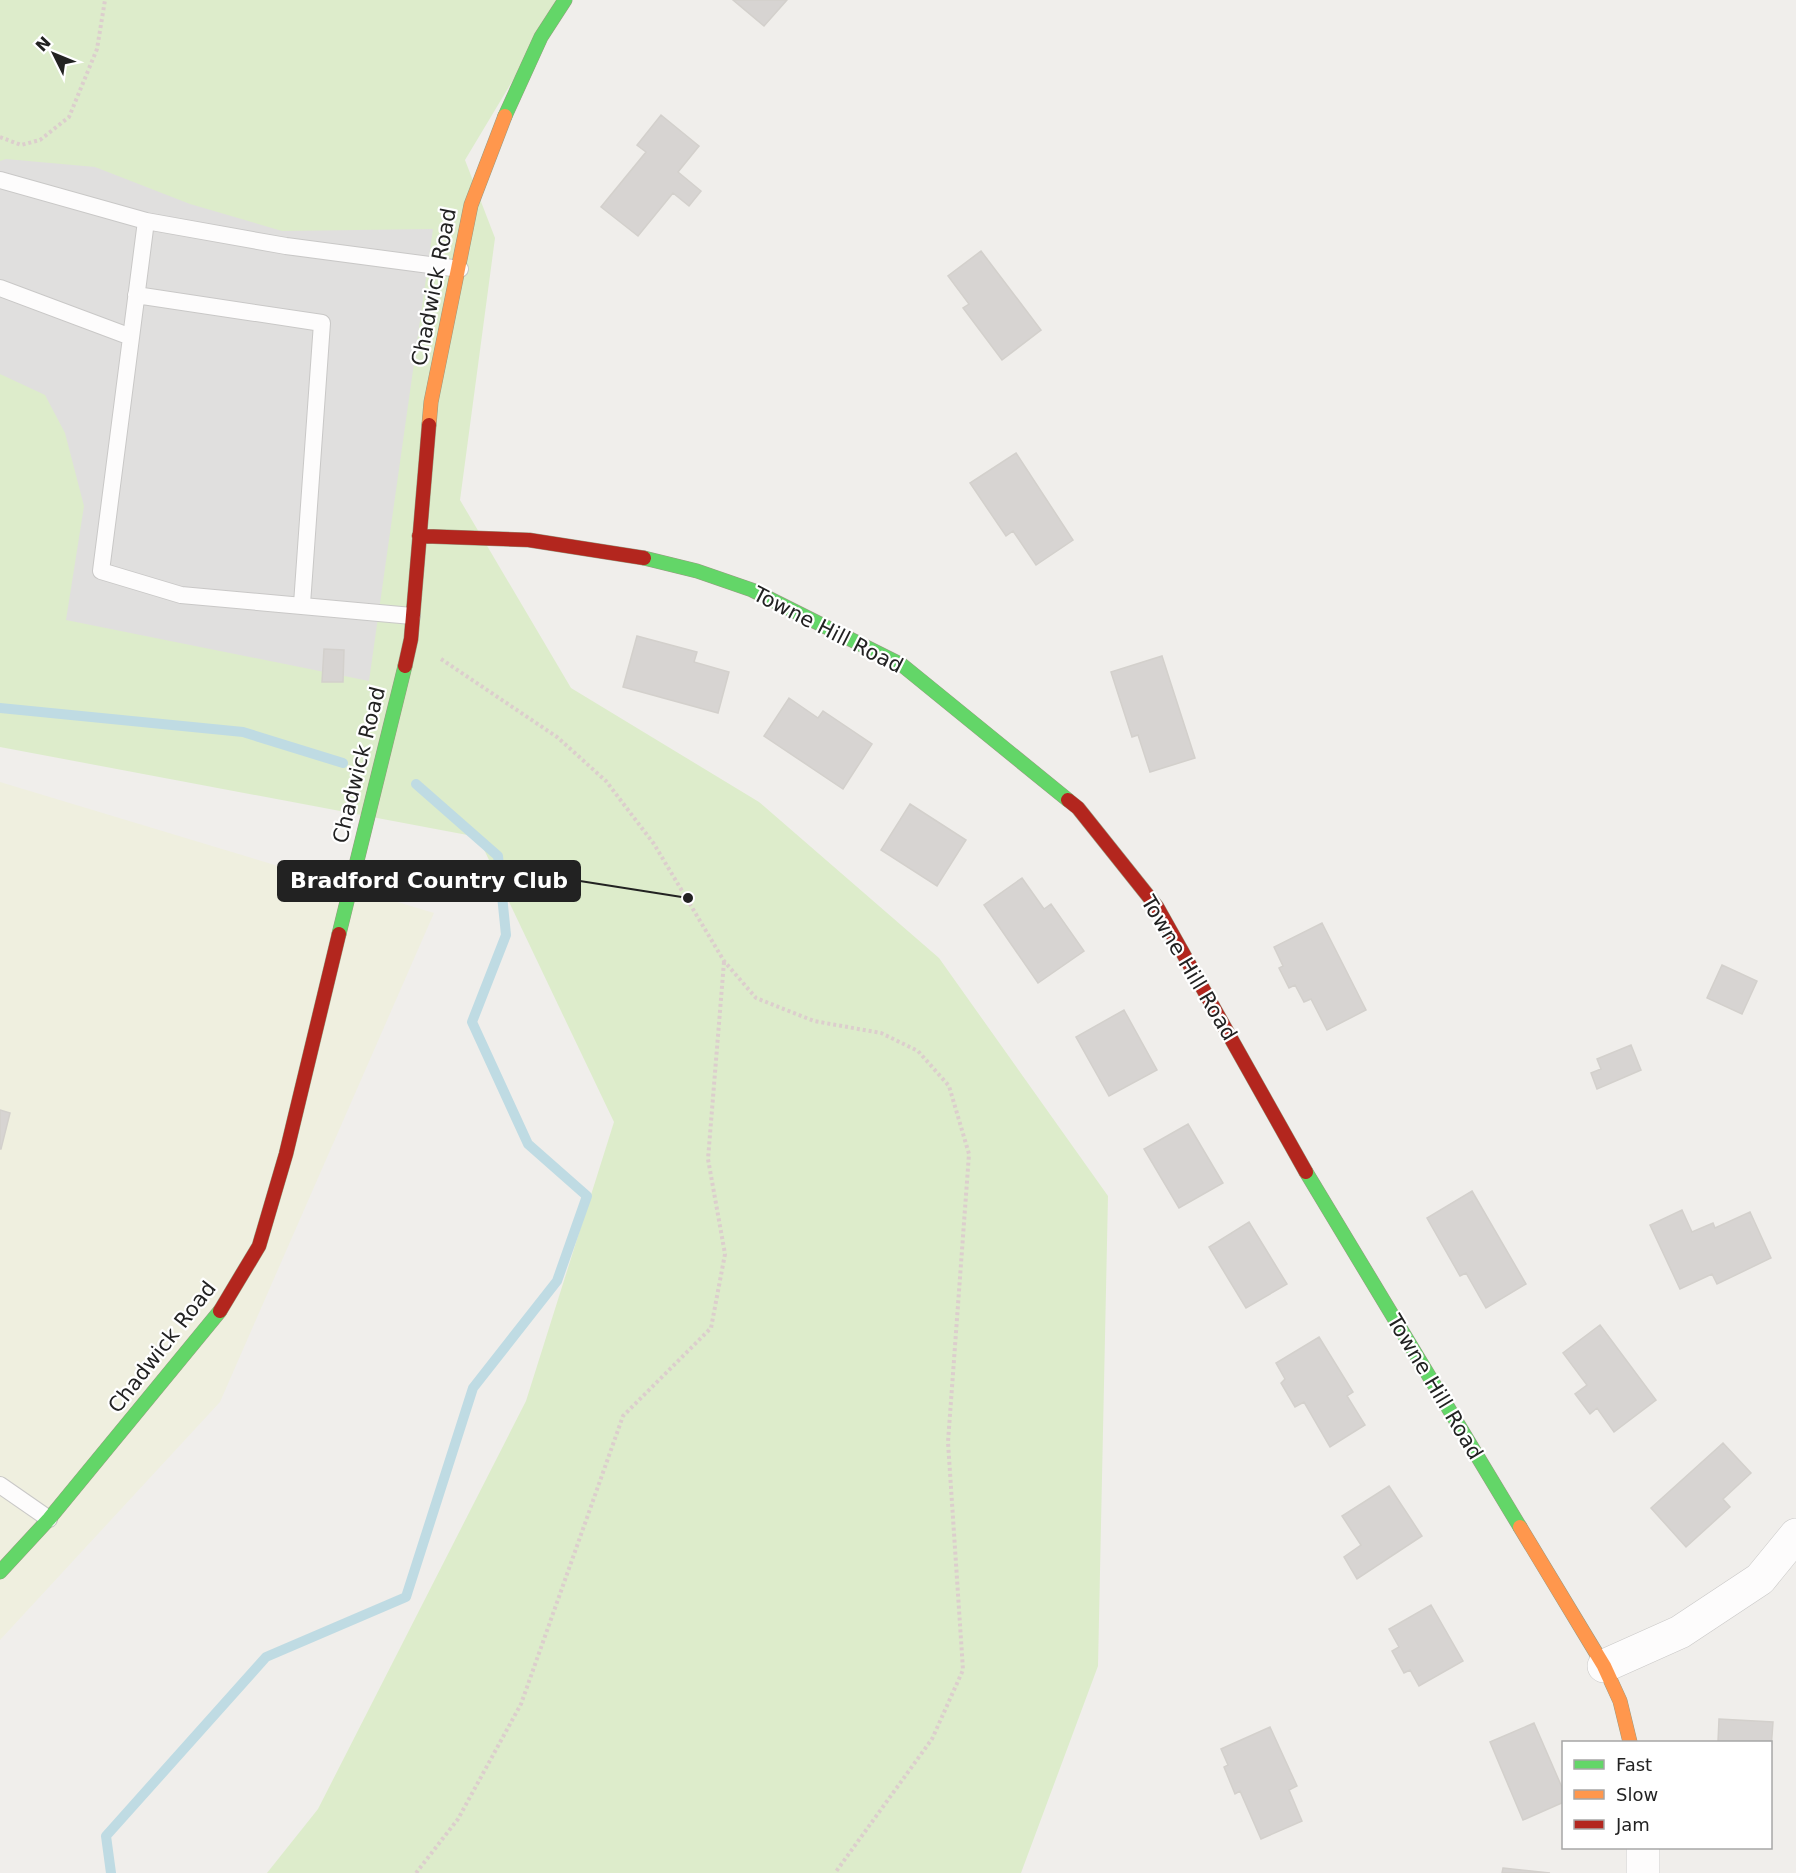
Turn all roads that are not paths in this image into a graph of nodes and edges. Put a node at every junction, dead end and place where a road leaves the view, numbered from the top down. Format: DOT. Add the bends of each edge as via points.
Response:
graph roads {
  1 [pos="565,0"];
  2 [pos="0,180"];
  3 [pos="146,221"];
  4 [pos="460,269"];
  5 [pos="0,288"];
  6 [pos="136,295"];
  7 [pos="131,338"];
  8 [pos="419,536"];
  9 [pos="302,604"];
  10 [pos="412,616"];
  11 [pos="0,1485"];
  12 [pos="50,1519"];
  13 [pos="1796,1535"];
  14 [pos="0,1572"];
  15 [pos="1604,1666"];
  16 [pos="1630,1741"];
  17 [pos="1642,1849"];
  18 [pos="1642,1873"];
  1 -- 4 [label="street, Chadwick Road" via="541,37 513,94 471,205"];
  2 -- 3 [label="lane"];
  3 -- 4 [label="lane" via="286,246"];
  3 -- 6 [label="lane"];
  4 -- 8 [label="street, Chadwick Road" via="431,402"];
  5 -- 7 [label="lane"];
  6 -- 7 [label="lane"];
  6 -- 9 [label="lane" via="322,323"];
  7 -- 9 [label="lane" via="101,571 181,595"];
  8 -- 10 [label="street, Chadwick Road"];
  8 -- 15 [label="street, Towne Hill Road" via="529,540 634,555 752,590 902,665 1078,808 1157,907 1326,1207"];
  9 -- 10 [label="lane"];
  10 -- 12 [label="street, Chadwick Road" via="411,639 393,724 286,1154 259,1246 217,1317"];
  11 -- 12 [label="lane"];
  12 -- 14 [label="street, Chadwick Road"];
  13 -- 15 [label="street" via="1760,1579 1680,1632"];
  15 -- 16 [label="street, Towne Hill Road" via="1620,1701"];
  17 -- 18 [label="street"];
}
